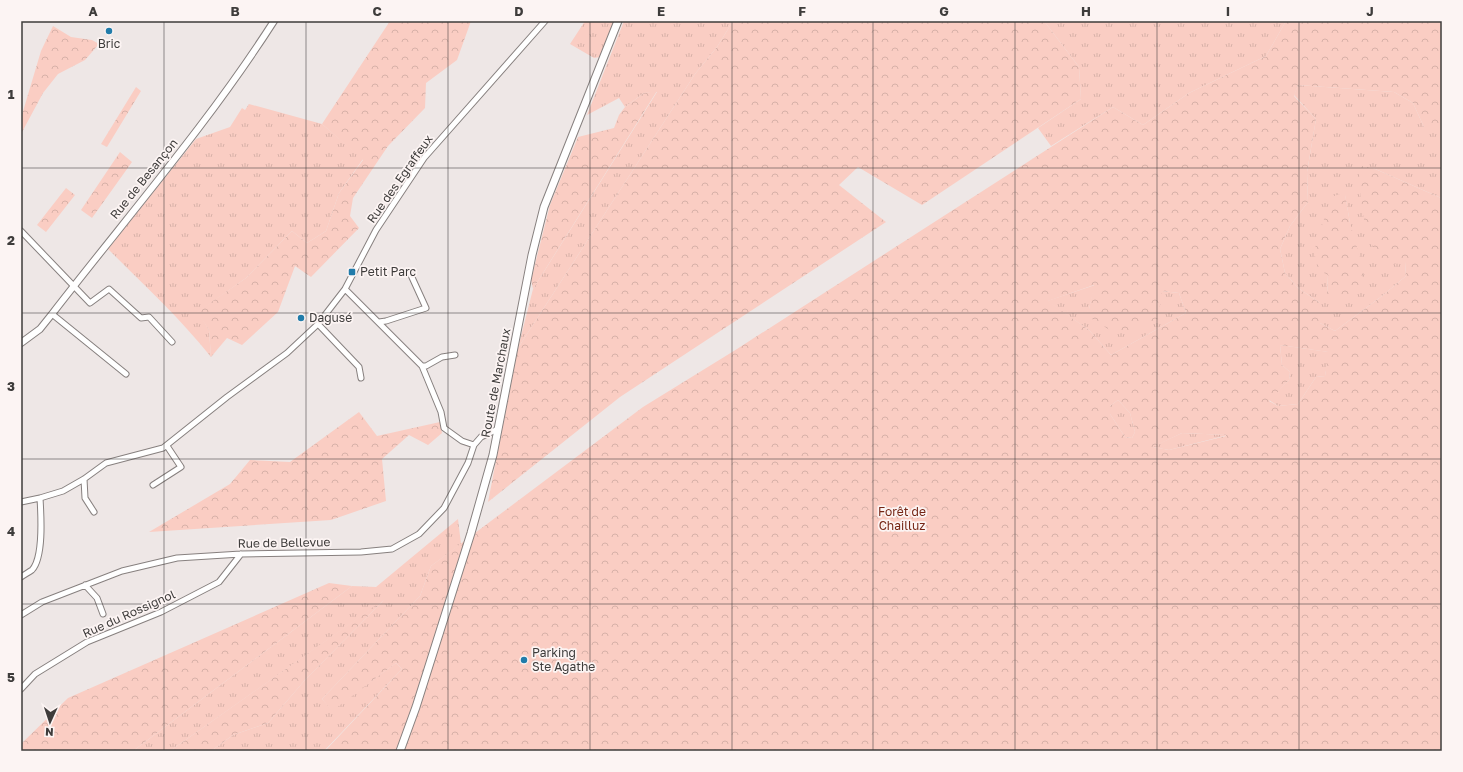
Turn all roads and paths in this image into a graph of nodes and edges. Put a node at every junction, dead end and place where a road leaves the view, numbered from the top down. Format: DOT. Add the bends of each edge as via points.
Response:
graph roads {
  1 [pos="274,21"];
  2 [pos="545,21"];
  3 [pos="618,21"];
  4 [pos="21,231"];
  5 [pos="410,273"];
  6 [pos="73,286"];
  7 [pos="345,289"];
  8 [pos="52,314"];
  9 [pos="379,322"];
  10 [pos="318,324"];
  11 [pos="172,342"];
  12 [pos="21,343"];
  13 [pos="455,355"];
  14 [pos="422,366"];
  15 [pos="126,374"];
  16 [pos="361,378"];
  17 [pos="498,429"];
  18 [pos="474,445"];
  19 [pos="167,446"];
  20 [pos="84,478"];
  21 [pos="153,485"];
  22 [pos="40,498"];
  23 [pos="21,502"];
  24 [pos="94,512"];
  25 [pos="241,554"];
  26 [pos="21,577"];
  27 [pos="85,585"];
  28 [pos="103,614"];
  29 [pos="21,615"];
  30 [pos="21,689"];
  31 [pos="400,751"];
  1 -- 6 [label="street, Rue de Besançon" via="202,125"];
  2 -- 7 [label="street, Rue des Egraffeux" via="424,158 376,230"];
  3 -- 17 [label="main road, Route de Marchaux" via="544,207 532,255"];
  4 -- 6 [label="street"];
  5 -- 9 [label="street" via="426,308"];
  6 -- 8 [label="street, Rue de Besançon"];
  6 -- 11 [label="street" via="90,303 109,289 141,318 149,317"];
  7 -- 9 [label="street"];
  7 -- 10 [label="street, Rue des Egraffeux"];
  8 -- 12 [label="street, Rue de Besançon" via="40,329"];
  8 -- 15 [label="street"];
  9 -- 14 [label="street"];
  10 -- 16 [label="street" via="359,367"];
  10 -- 19 [label="street, Rue des Egraffeux" via="287,353"];
  13 -- 14 [label="street" via="442,357"];
  14 -- 18 [label="street" via="441,412 444,428 462,441"];
  17 -- 18 [label="street" via="481,437"];
  17 -- 31 [label="main road, Route de Marchaux" via="471,533 414,715"];
  18 -- 25 [label="street, Rue de Bellevue" via="468,463 444,508 418,534 392,548 361,552"];
  19 -- 20 [label="street, Rue des Egraffeux" via="106,463"];
  19 -- 21 [label="street" via="181,467"];
  20 -- 22 [label="street, Rue des Egraffeux" via="62,491"];
  20 -- 24 [label="street" via="86,498"];
  22 -- 23 [label="street, Rue des Egraffeux"];
  22 -- 26 [label="street" via="39,552 33,569"];
  25 -- 27 [label="street, Rue de Bellevue" via="177,558 122,571"];
  25 -- 30 [label="street, Rue du Rossignol" via="219,582 161,612 88,642 35,674"];
  27 -- 28 [label="street" via="97,598"];
  27 -- 29 [label="street, Rue de Bellevue" via="42,602"];
}
